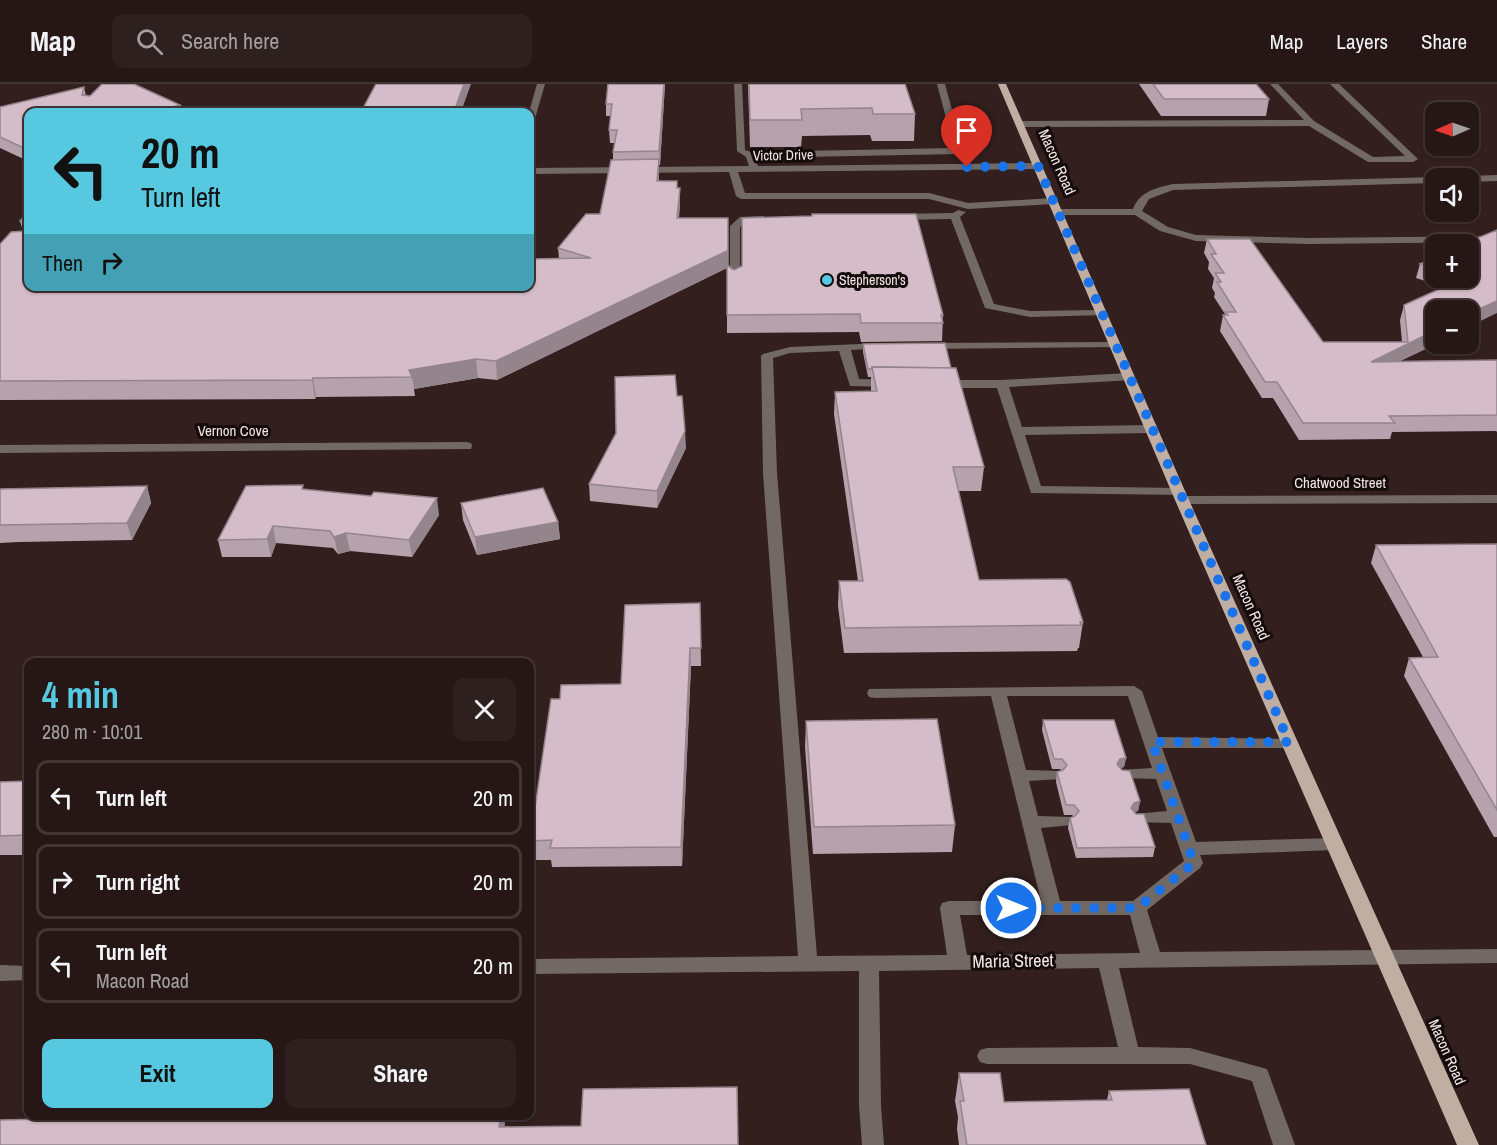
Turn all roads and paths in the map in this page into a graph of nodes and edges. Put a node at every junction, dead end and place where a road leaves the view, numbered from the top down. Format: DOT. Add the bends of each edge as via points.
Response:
graph roads {
  1 [pos="541,84"];
  2 [pos="738,84"];
  3 [pos="941,84"];
  4 [pos="1002,84"];
  5 [pos="1274,84"];
  6 [pos="1334,84"];
  7 [pos="534,108"];
  8 [pos="1311,123"];
  9 [pos="1019,124"];
  10 [pos="750,154"];
  11 [pos="1038,166"];
  12 [pos="733,169"];
  13 [pos="754,169"];
  14 [pos="534,171"];
  15 [pos="1497,178"];
  16 [pos="1479,179"];
  17 [pos="1425,180"];
  18 [pos="741,196"];
  19 [pos="968,206"];
  20 [pos="1056,207"];
  21 [pos="1137,212"];
  22 [pos="955,216"];
  23 [pos="884,217"];
  24 [pos="744,219"];
  25 [pos="779,219"];
  26 [pos="1497,239"];
  27 [pos="735,283"];
  28 [pos="1102,312"];
  29 [pos="1115,345"];
  30 [pos="891,346"];
  31 [pos="915,346"];
  32 [pos="844,347"];
  33 [pos="1130,377"];
  34 [pos="900,383"];
  35 [pos="934,384"];
  36 [pos="1002,384"];
  37 [pos="1152,429"];
  38 [pos="1018,431"];
  39 [pos="466,446"];
  40 [pos="0,449"];
  41 [pos="1180,496"];
  42 [pos="1497,499"];
  43 [pos="998,691"];
  44 [pos="875,693"];
  45 [pos="1152,742"];
  46 [pos="1289,742"];
  47 [pos="1162,773"];
  48 [pos="1126,774"];
  49 [pos="1054,775"];
  50 [pos="1018,776"];
  51 [pos="1178,817"];
  52 [pos="1140,818"];
  53 [pos="1066,821"];
  54 [pos="1030,822"];
  55 [pos="1334,844"];
  56 [pos="1189,849"];
  57 [pos="1052,908"];
  58 [pos="1137,908"];
  59 [pos="1383,956"];
  60 [pos="1497,956"];
  61 [pos="1152,959"];
  62 [pos="1107,960"];
  63 [pos="958,961"];
  64 [pos="869,962"];
  65 [pos="808,963"];
  66 [pos="534,967"];
  67 [pos="0,973"];
  68 [pos="24,973"];
  69 [pos="1130,1055"];
  70 [pos="987,1056"];
  71 [pos="873,1145"];
  72 [pos="1284,1145"];
  73 [pos="1468,1145"];
  1 -- 7 [label="street"];
  2 -- 10 [label="street" via="741,151"];
  3 -- 10 [label="street" via="959,151"];
  4 -- 9 [label="main road, Macon Road"];
  5 -- 8 [label="street"];
  6 -- 8 [label="street" via="1413,159 1371,160"];
  8 -- 9 [label="street"];
  9 -- 11 [label="main road, Macon Road"];
  10 -- 13 [label="street"];
  11 -- 13 [label="street, Victor Drive"];
  11 -- 20 [label="main road, Macon Road"];
  12 -- 13 [label="street, Victor Drive"];
  12 -- 14 [label="street, Victor Drive"];
  12 -- 18 [label="street"];
  15 -- 16 [label="street"];
  17 -- 21 [label="street" via="1173,187 1151,193 1139,203"];
  18 -- 19 [label="street" via="929,196"];
  18 -- 24 [label="street"];
  19 -- 20 [label="street"];
  19 -- 22 [label="street"];
  20 -- 21 [label="street"];
  20 -- 28 [label="main road, Macon Road"];
  21 -- 26 [label="street" via="1164,229 1196,238"];
  22 -- 23 [label="street"];
  22 -- 28 [label="street" via="989,306 1018,313"];
  24 -- 25 [label="street"];
  24 -- 27 [label="street" via="735,225"];
  28 -- 29 [label="main road, Macon Road"];
  29 -- 31 [label="street"];
  29 -- 33 [label="main road, Macon Road"];
  30 -- 32 [label="street"];
  32 -- 34 [label="street" via="854,382"];
  32 -- 65 [label="street" via="790,350 767,356 770,473"];
  33 -- 36 [label="street"];
  33 -- 37 [label="main road, Macon Road"];
  35 -- 36 [label="street"];
  36 -- 38 [label="street"];
  37 -- 38 [label="street"];
  37 -- 41 [label="main road, Macon Road"];
  38 -- 41 [label="street, Chatwood Street" via="1036,490"];
  39 -- 40 [label="street, Vernon Cove"];
  41 -- 42 [label="street, Chatwood Street"];
  41 -- 46 [label="main road, Macon Road"];
  43 -- 44 [label="street"];
  43 -- 45 [label="street" via="1134,691"];
  43 -- 50 [label="street"];
  45 -- 46 [label="street"];
  45 -- 47 [label="street"];
  46 -- 55 [label="main road, Macon Road"];
  47 -- 48 [label="street"];
  47 -- 51 [label="street"];
  49 -- 50 [label="street"];
  50 -- 54 [label="street"];
  51 -- 52 [label="street"];
  51 -- 56 [label="street"];
  53 -- 54 [label="street"];
  54 -- 57 [label="street"];
  55 -- 56 [label="street"];
  55 -- 59 [label="main road, Macon Road"];
  56 -- 58 [label="street" via="1194,863"];
  57 -- 58 [label="street"];
  57 -- 63 [label="street" via="949,908"];
  58 -- 61 [label="street"];
  59 -- 60 [label="street, Maria Street"];
  59 -- 61 [label="street, Maria Street"];
  59 -- 73 [label="main road, Macon Road"];
  61 -- 62 [label="street, Maria Street"];
  62 -- 63 [label="street, Maria Street"];
  62 -- 69 [label="street"];
  63 -- 64 [label="street, Maria Street"];
  64 -- 65 [label="street, Maria Street"];
  64 -- 71 [label="street"];
  65 -- 66 [label="street, Maria Street"];
  67 -- 68 [label="street"];
  69 -- 70 [label="street"];
  69 -- 72 [label="street" via="1190,1056 1260,1075"];
}
